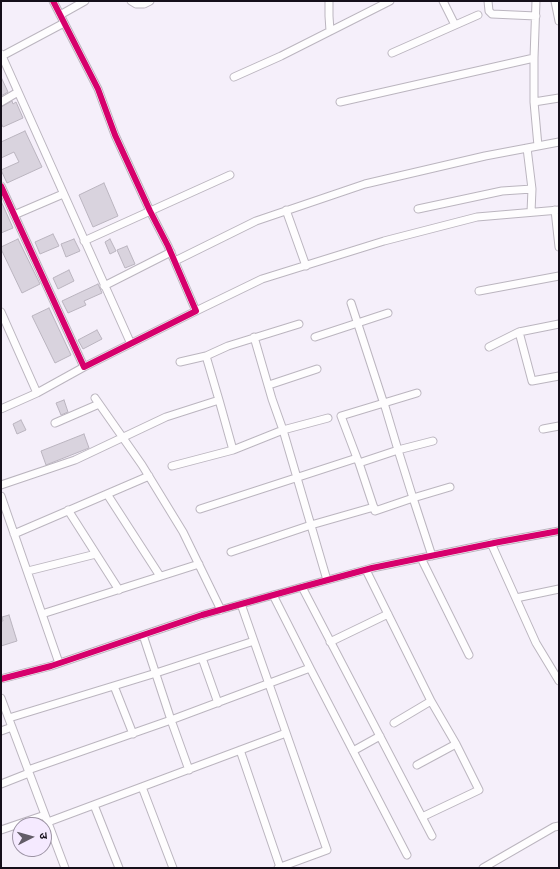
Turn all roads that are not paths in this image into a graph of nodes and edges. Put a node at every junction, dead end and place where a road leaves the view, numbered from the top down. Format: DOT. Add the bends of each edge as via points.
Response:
graph roads {
  1 [pos="53,1"];
  2 [pos="85,1"];
  3 [pos="131,1"];
  4 [pos="150,1"];
  5 [pos="329,1"];
  6 [pos="390,1"];
  7 [pos="443,1"];
  8 [pos="488,1"];
  9 [pos="536,1"];
  10 [pos="555,1"];
  11 [pos="60,15"];
  12 [pos="478,15"];
  13 [pos="536,16"];
  14 [pos="559,21"];
  15 [pos="64,23"];
  16 [pos="455,25"];
  17 [pos="330,31"];
  18 [pos="392,53"];
  19 [pos="2,55"];
  20 [pos="534,58"];
  21 [pos="234,76"];
  22 [pos="18,92"];
  23 [pos="559,98"];
  24 [pos="1,102"];
  25 [pos="340,102"];
  26 [pos="534,102"];
  27 [pos="559,142"];
  28 [pos="538,146"];
  29 [pos="527,148"];
  30 [pos="230,175"];
  31 [pos="1,186"];
  32 [pos="532,189"];
  33 [pos="63,194"];
  34 [pos="418,209"];
  35 [pos="286,210"];
  36 [pos="557,210"];
  37 [pos="150,211"];
  38 [pos="531,212"];
  39 [pos="14,215"];
  40 [pos="84,241"];
  41 [pos="559,247"];
  42 [pos="171,252"];
  43 [pos="175,261"];
  44 [pos="306,266"];
  45 [pos="559,276"];
  46 [pos="104,286"];
  47 [pos="479,291"];
  48 [pos="351,302"];
  49 [pos="196,311"];
  50 [pos="1,312"];
  51 [pos="388,313"];
  52 [pos="358,323"];
  53 [pos="299,324"];
  54 [pos="559,324"];
  55 [pos="519,332"];
  56 [pos="254,337"];
  57 [pos="315,337"];
  58 [pos="131,344"];
  59 [pos="488,347"];
  60 [pos="206,356"];
  61 [pos="180,362"];
  62 [pos="84,367"];
  63 [pos="317,369"];
  64 [pos="559,376"];
  65 [pos="268,385"];
  66 [pos="37,392"];
  67 [pos="417,393"];
  68 [pos="219,400"];
  69 [pos="384,403"];
  70 [pos="1,409"];
  71 [pos="328,418"];
  72 [pos="55,423"];
  73 [pos="559,426"];
  74 [pos="543,429"];
  75 [pos="283,430"];
  76 [pos="122,438"];
  77 [pos="433,441"];
  78 [pos="233,450"];
  79 [pos="398,450"];
  80 [pos="358,460"];
  81 [pos="172,466"];
  82 [pos="149,476"];
  83 [pos="297,477"];
  84 [pos="1,485"];
  85 [pos="450,487"];
  86 [pos="107,494"];
  87 [pos="1,496"];
  88 [pos="413,498"];
  89 [pos="374,507"];
  90 [pos="200,509"];
  91 [pos="68,510"];
  92 [pos="311,525"];
  93 [pos="559,531"];
  94 [pos="14,534"];
  95 [pos="491,543"];
  96 [pos="231,552"];
  97 [pos="96,554"];
  98 [pos="432,556"];
  99 [pos="421,558"];
  100 [pos="199,564"];
  101 [pos="366,570"];
  102 [pos="28,571"];
  103 [pos="160,576"];
  104 [pos="327,580"];
  105 [pos="302,587"];
  106 [pos="559,589"];
  107 [pos="119,590"];
  108 [pos="273,595"];
  109 [pos="516,598"];
  110 [pos="241,604"];
  111 [pos="221,610"];
  112 [pos="42,614"];
  113 [pos="388,614"];
  114 [pos="143,635"];
  115 [pos="254,641"];
  116 [pos="330,642"];
  117 [pos="469,655"];
  118 [pos="202,658"];
  119 [pos="59,663"];
  120 [pos="310,668"];
  121 [pos="156,673"];
  122 [pos="1,680"];
  123 [pos="559,681"];
  124 [pos="268,684"];
  125 [pos="114,686"];
  126 [pos="1,698"];
  127 [pos="431,701"];
  128 [pos="218,703"];
  129 [pos="9,718"];
  130 [pos="171,720"];
  131 [pos="394,723"];
  132 [pos="12,727"];
  133 [pos="1,731"];
  134 [pos="286,733"];
  135 [pos="133,734"];
  136 [pos="380,736"];
  137 [pos="456,744"];
  138 [pos="240,750"];
  139 [pos="353,751"];
  140 [pos="417,765"];
  141 [pos="189,770"];
  142 [pos="29,772"];
  143 [pos="1,784"];
  144 [pos="142,787"];
  145 [pos="94,805"];
  146 [pos="46,817"];
  147 [pos="422,817"];
  148 [pos="52,818"];
  149 [pos="559,826"];
  150 [pos="12,827"];
  151 [pos="1,830"];
  152 [pos="52,833"];
  153 [pos="432,836"];
  154 [pos="408,855"];
  155 [pos="65,868"];
  156 [pos="119,868"];
  157 [pos="173,868"];
  158 [pos="279,868"];
  159 [pos="483,868"];
  1 -- 11 [label="street"];
  2 -- 11 [label="street"];
  3 -- 4 [label="street" via="136,4"];
  5 -- 17 [label="street"];
  6 -- 17 [label="street"];
  7 -- 16 [label="street"];
  8 -- 13 [label="street" via="492,14"];
  9 -- 13 [label="street"];
  10 -- 14 [label="street"];
  11 -- 15 [label="street"];
  12 -- 16 [label="street"];
  13 -- 20 [label="street"];
  15 -- 19 [label="street"];
  15 -- 37 [label="street" via="98,89 115,135"];
  16 -- 18 [label="street"];
  17 -- 21 [label="street"];
  19 -- 22 [label="street"];
  20 -- 25 [label="street"];
  20 -- 26 [label="street"];
  22 -- 24 [label="street"];
  22 -- 33 [label="street"];
  23 -- 26 [label="street"];
  26 -- 28 [label="street"];
  27 -- 28 [label="street"];
  28 -- 29 [label="street"];
  29 -- 32 [label="street"];
  29 -- 35 [label="street" via="365,184"];
  30 -- 37 [label="street"];
  31 -- 39 [label="street"];
  32 -- 34 [label="street" via="502,191"];
  32 -- 38 [label="street"];
  33 -- 39 [label="street"];
  33 -- 40 [label="street"];
  35 -- 43 [label="street" via="256,221"];
  35 -- 44 [label="street"];
  36 -- 38 [label="street"];
  36 -- 41 [label="street"];
  37 -- 40 [label="street"];
  37 -- 42 [label="street"];
  38 -- 44 [label="street" via="477,217 384,241"];
  39 -- 62 [label="street"];
  40 -- 46 [label="street"];
  42 -- 43 [label="street"];
  42 -- 46 [label="street"];
  43 -- 49 [label="street"];
  44 -- 49 [label="street" via="262,279"];
  45 -- 47 [label="street"];
  46 -- 58 [label="street"];
  48 -- 52 [label="street"];
  49 -- 58 [label="street"];
  50 -- 66 [label="street"];
  51 -- 52 [label="street"];
  52 -- 57 [label="street"];
  52 -- 69 [label="street"];
  53 -- 56 [label="street"];
  54 -- 55 [label="street"];
  55 -- 59 [label="street"];
  55 -- 64 [label="street" via="532,381"];
  56 -- 60 [label="street"];
  56 -- 65 [label="street"];
  58 -- 62 [label="street"];
  60 -- 61 [label="street"];
  60 -- 68 [label="street"];
  62 -- 66 [label="street"];
  63 -- 65 [label="street"];
  65 -- 75 [label="street"];
  66 -- 70 [label="street"];
  67 -- 69 [label="street"];
  68 -- 76 [label="street" via="166,417"];
  68 -- 78 [label="street"];
  69 -- 79 [label="street"];
  69 -- 80 [label="street" via="341,416"];
  71 -- 75 [label="street"];
  72 -- 76 [label="street" via="97,401"];
  73 -- 74 [label="street"];
  75 -- 78 [label="street"];
  75 -- 83 [label="street"];
  76 -- 82 [label="street"];
  76 -- 84 [label="street" via="75,460"];
  77 -- 79 [label="street"];
  78 -- 81 [label="street"];
  79 -- 80 [label="street"];
  79 -- 88 [label="street"];
  80 -- 83 [label="street"];
  80 -- 89 [label="street"];
  82 -- 86 [label="street"];
  82 -- 100 [label="street"];
  83 -- 90 [label="street"];
  83 -- 92 [label="street"];
  85 -- 88 [label="street"];
  86 -- 91 [label="street"];
  86 -- 103 [label="street"];
  87 -- 94 [label="street"];
  88 -- 89 [label="street" via="375,511"];
  88 -- 98 [label="street"];
  89 -- 92 [label="street"];
  91 -- 94 [label="street"];
  91 -- 97 [label="street"];
  92 -- 96 [label="street"];
  92 -- 104 [label="street"];
  93 -- 95 [label="street"];
  94 -- 102 [label="street"];
  95 -- 98 [label="street"];
  95 -- 109 [label="street"];
  97 -- 102 [label="street"];
  97 -- 107 [label="street"];
  98 -- 99 [label="street"];
  99 -- 101 [label="street"];
  99 -- 117 [label="street"];
  100 -- 103 [label="street"];
  100 -- 111 [label="street"];
  101 -- 104 [label="street"];
  101 -- 113 [label="street"];
  102 -- 112 [label="street"];
  103 -- 107 [label="street"];
  104 -- 105 [label="street"];
  105 -- 108 [label="street"];
  105 -- 116 [label="street"];
  106 -- 109 [label="street"];
  107 -- 112 [label="street"];
  108 -- 110 [label="street"];
  108 -- 120 [label="street"];
  109 -- 123 [label="street" via="536,643"];
  110 -- 111 [label="street"];
  110 -- 115 [label="street"];
  111 -- 114 [label="street"];
  112 -- 119 [label="street"];
  113 -- 116 [label="street"];
  113 -- 127 [label="street"];
  114 -- 119 [label="street"];
  114 -- 121 [label="street"];
  115 -- 118 [label="street"];
  115 -- 124 [label="street"];
  116 -- 136 [label="street"];
  118 -- 121 [label="street"];
  118 -- 128 [label="street"];
  119 -- 122 [label="street"];
  120 -- 124 [label="street"];
  120 -- 139 [label="street"];
  121 -- 125 [label="street"];
  121 -- 130 [label="street"];
  124 -- 128 [label="street"];
  124 -- 134 [label="street"];
  125 -- 129 [label="street"];
  125 -- 135 [label="street"];
  126 -- 129 [label="street"];
  127 -- 131 [label="street"];
  127 -- 137 [label="street"];
  128 -- 130 [label="street"];
  129 -- 132 [label="street"];
  130 -- 135 [label="street"];
  130 -- 141 [label="street"];
  132 -- 133 [label="street"];
  132 -- 142 [label="street"];
  134 -- 138 [label="street"];
  134 -- 158 [label="street" via="326,850"];
  135 -- 142 [label="street"];
  136 -- 139 [label="street"];
  136 -- 147 [label="street"];
  137 -- 140 [label="street"];
  137 -- 147 [label="street" via="479,790"];
  138 -- 141 [label="street"];
  138 -- 158 [label="street"];
  139 -- 154 [label="street"];
  141 -- 144 [label="street"];
  142 -- 143 [label="street"];
  142 -- 146 [label="street"];
  144 -- 145 [label="street"];
  144 -- 157 [label="street"];
  145 -- 148 [label="street"];
  145 -- 156 [label="street"];
  147 -- 153 [label="street"];
  149 -- 159 [label="street"];
  150 -- 151 [label="street"];
  152 -- 155 [label="street"];
}
